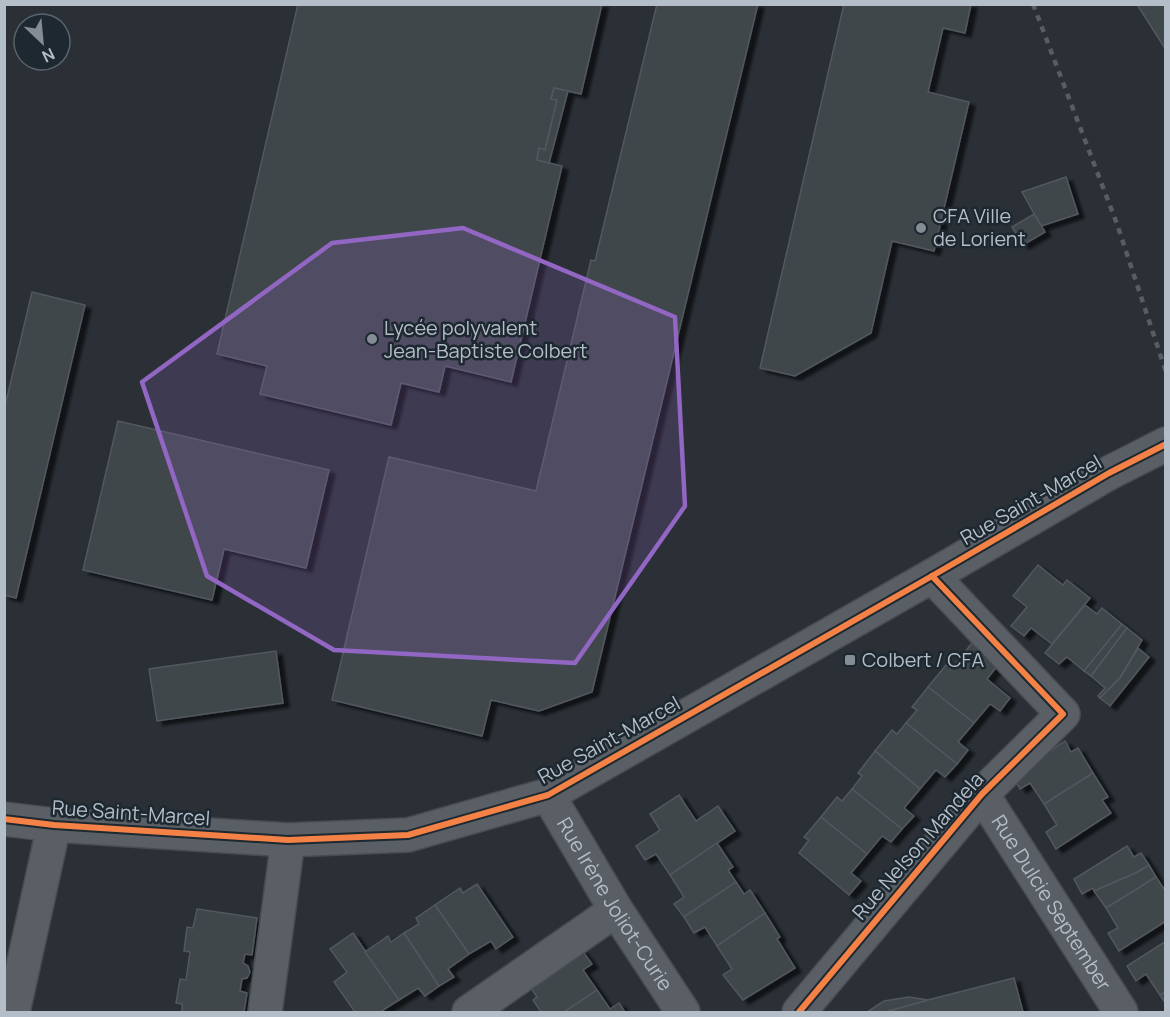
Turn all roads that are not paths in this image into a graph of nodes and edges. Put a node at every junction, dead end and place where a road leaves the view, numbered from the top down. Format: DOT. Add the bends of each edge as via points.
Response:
graph roads {
  1 [pos="1166,444"];
  2 [pos="932,576"];
  3 [pos="982,794"];
  4 [pos="548,795"];
  5 [pos="4,819"];
  6 [pos="54,825"];
  7 [pos="288,840"];
  8 [pos="616,910"];
  9 [pos="13,1012"];
  10 [pos="265,1012"];
  11 [pos="469,1012"];
  12 [pos="683,1012"];
  13 [pos="799,1012"];
  14 [pos="1121,1012"];
  1 -- 2 [label="street, Rue Saint-Marcel"];
  2 -- 3 [label="street, Rue Nelson Mandela" via="1063,714"];
  2 -- 4 [label="street, Rue Saint-Marcel"];
  3 -- 13 [label="street, Rue Nelson Mandela"];
  3 -- 14 [label="street, Rue Dulcie September"];
  4 -- 7 [label="street, Rue Saint-Marcel" via="408,835"];
  4 -- 8 [label="street, Rue Irène Joliot-Curie"];
  5 -- 6 [label="street, Rue Saint-Marcel"];
  6 -- 7 [label="street, Rue Saint-Marcel"];
  6 -- 9 [label="street"];
  7 -- 10 [label="street"];
  8 -- 11 [label="street"];
  8 -- 12 [label="street, Rue Irène Joliot-Curie"];
}
